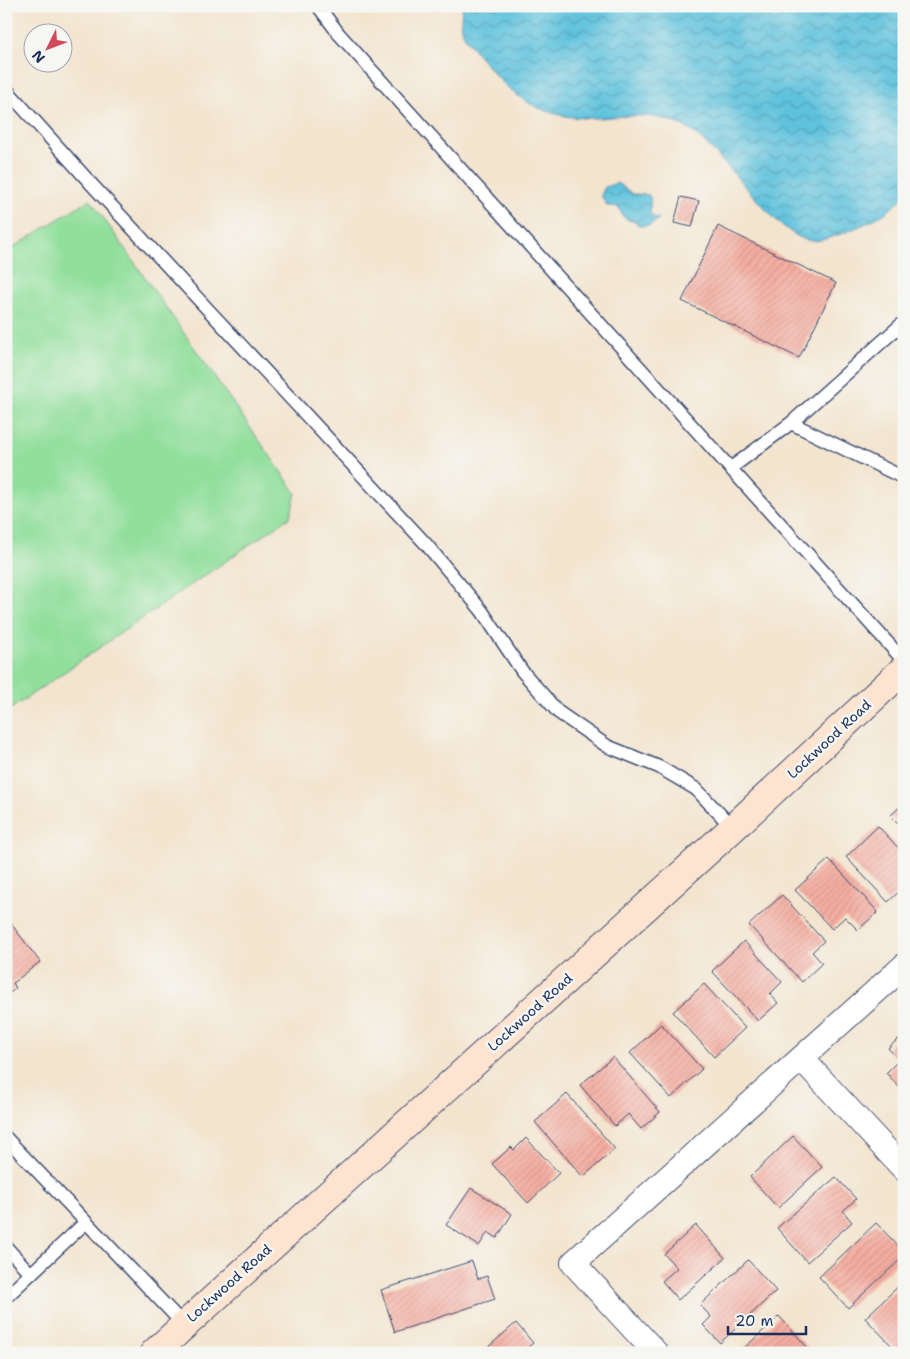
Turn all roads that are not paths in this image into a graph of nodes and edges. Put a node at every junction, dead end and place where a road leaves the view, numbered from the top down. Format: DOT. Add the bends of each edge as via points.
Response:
graph roads {
  1 [pos="318,6"];
  2 [pos="6,89"];
  3 [pos="904,322"];
  4 [pos="791,423"];
  5 [pos="730,468"];
  6 [pos="904,472"];
  7 [pos="904,661"];
  8 [pos="904,669"];
  9 [pos="733,828"];
  10 [pos="904,966"];
  11 [pos="802,1059"];
  12 [pos="6,1138"];
  13 [pos="904,1169"];
  14 [pos="86,1222"];
  15 [pos="6,1247"];
  16 [pos="31,1274"];
  17 [pos="6,1297"];
  18 [pos="184,1325"];
  19 [pos="154,1353"];
  20 [pos="656,1353"];
  1 -- 5 [label="lane" via="339,34"];
  2 -- 9 [label="lane" via="426,544 482,611 522,672 558,712 608,746 659,767 696,790"];
  3 -- 4 [label="lane"];
  4 -- 5 [label="lane"];
  4 -- 6 [label="lane" via="900,476"];
  5 -- 7 [label="lane"];
  8 -- 9 [label="main road, Lockwood Road"];
  9 -- 18 [label="main road, Lockwood Road"];
  10 -- 11 [label="street"];
  11 -- 13 [label="street"];
  11 -- 20 [label="street" via="573,1263"];
  12 -- 14 [label="lane"];
  14 -- 16 [label="lane"];
  14 -- 18 [label="lane"];
  15 -- 16 [label="lane"];
  16 -- 17 [label="lane"];
  18 -- 19 [label="main road, Lockwood Road"];
}
